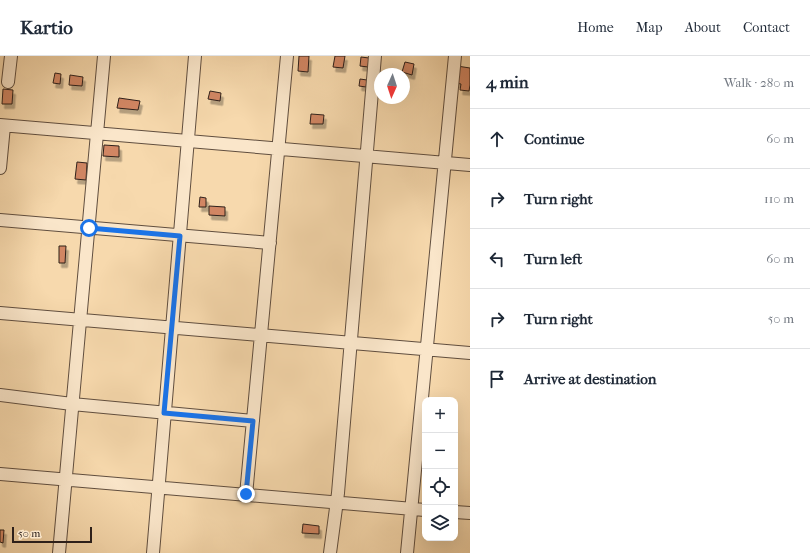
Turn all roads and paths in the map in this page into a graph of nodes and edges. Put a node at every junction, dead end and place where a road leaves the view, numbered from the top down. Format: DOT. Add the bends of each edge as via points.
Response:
graph roads {
  1 [pos="10,56"];
  2 [pos="104,56"];
  3 [pos="195,56"];
  4 [pos="287,56"];
  5 [pos="375,56"];
  6 [pos="455,56"];
  7 [pos="8,82"];
  8 [pos="2,125"];
  9 [pos="97,134"];
  10 [pos="188,141"];
  11 [pos="278,149"];
  12 [pos="367,156"];
  13 [pos="445,163"];
  14 [pos="470,165"];
  15 [pos="0,168"];
  16 [pos="0,220"];
  17 [pos="89,228"];
  18 [pos="180,236"];
  19 [pos="270,243"];
  20 [pos="0,313"];
  21 [pos="80,320"];
  22 [pos="172,328"];
  23 [pos="261,336"];
  24 [pos="351,343"];
  25 [pos="427,350"];
  26 [pos="470,353"];
  27 [pos="0,395"];
  28 [pos="72,404"];
  29 [pos="164,413"];
  30 [pos="253,421"];
  31 [pos="0,474"];
  32 [pos="65,480"];
  33 [pos="158,487"];
  34 [pos="246,494"];
  35 [pos="337,502"];
  36 [pos="412,509"];
  37 [pos="422,510"];
  38 [pos="458,512"];
  39 [pos="470,513"];
  40 [pos="59,553"];
  41 [pos="152,553"];
  42 [pos="330,553"];
  43 [pos="408,553"];
  1 -- 7 [label="street"];
  2 -- 9 [label="street"];
  3 -- 10 [label="street"];
  4 -- 11 [label="street"];
  5 -- 12 [label="street"];
  6 -- 13 [label="street"];
  8 -- 9 [label="street"];
  8 -- 15 [label="street"];
  9 -- 10 [label="street"];
  9 -- 17 [label="street"];
  10 -- 11 [label="street"];
  10 -- 18 [label="street"];
  11 -- 12 [label="street"];
  11 -- 19 [label="street"];
  12 -- 13 [label="street"];
  12 -- 24 [label="street"];
  13 -- 14 [label="street"];
  13 -- 25 [label="street"];
  16 -- 17 [label="street"];
  17 -- 18 [label="street"];
  17 -- 21 [label="street"];
  18 -- 19 [label="street"];
  18 -- 22 [label="street"];
  19 -- 23 [label="street"];
  20 -- 21 [label="street"];
  21 -- 22 [label="street"];
  21 -- 28 [label="street"];
  22 -- 23 [label="street"];
  22 -- 29 [label="street"];
  23 -- 24 [label="street"];
  23 -- 30 [label="street"];
  24 -- 25 [label="street"];
  24 -- 35 [label="street"];
  25 -- 26 [label="street"];
  25 -- 36 [label="street"];
  27 -- 28 [label="street"];
  28 -- 29 [label="street"];
  28 -- 32 [label="street"];
  29 -- 30 [label="street"];
  29 -- 33 [label="street"];
  30 -- 34 [label="street"];
  31 -- 32 [label="street"];
  32 -- 33 [label="street"];
  32 -- 40 [label="street"];
  33 -- 34 [label="street"];
  33 -- 41 [label="street"];
  34 -- 35 [label="street"];
  35 -- 36 [label="street"];
  35 -- 42 [label="street"];
  36 -- 37 [label="street"];
  36 -- 43 [label="street"];
  38 -- 39 [label="street"];
}
